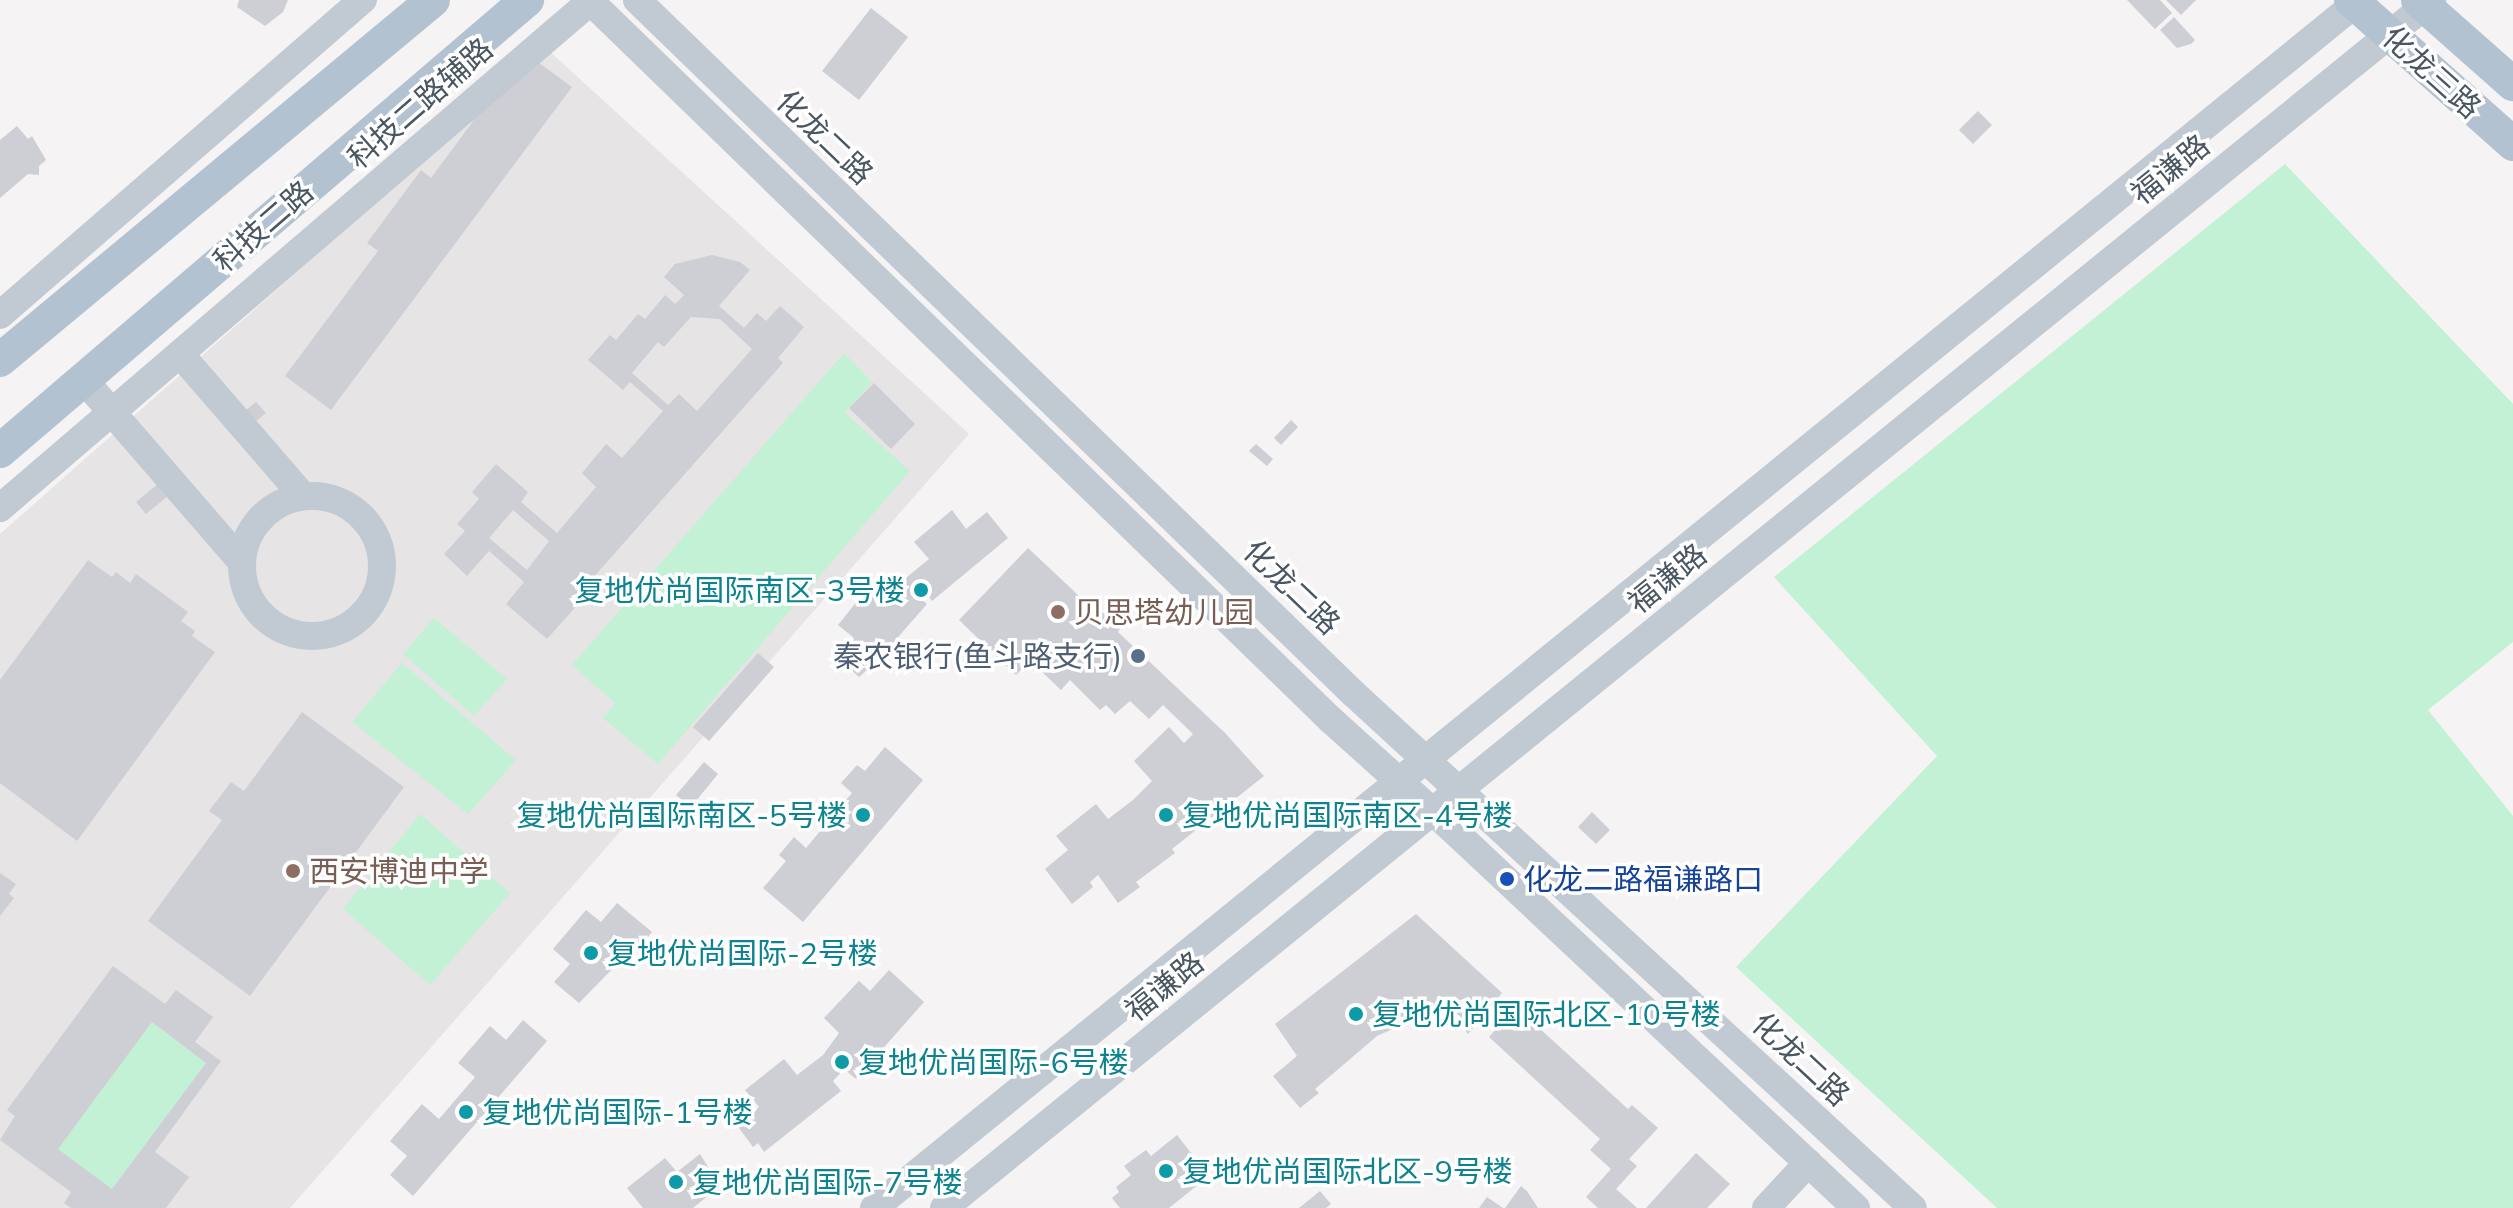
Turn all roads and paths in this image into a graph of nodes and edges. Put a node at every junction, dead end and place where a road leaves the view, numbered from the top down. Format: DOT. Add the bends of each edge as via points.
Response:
graph roads {
  1 [pos="363,0"];
  2 [pos="433,0"];
  3 [pos="527,0"];
  4 [pos="590,0"];
  5 [pos="637,0"];
  6 [pos="2355,1"];
  7 [pos="2425,2"];
  8 [pos="2390,35"];
  9 [pos="2513,84"];
  10 [pos="2513,144"];
  11 [pos="0,315"];
  12 [pos="180,354"];
  13 [pos="0,360"];
  14 [pos="84,380"];
  15 [pos="111,413"];
  16 [pos="0,451"];
  17 [pos="303,496"];
  18 [pos="0,508"];
  19 [pos="241,561"];
  20 [pos="1425,759"];
  21 [pos="1399,781"];
  22 [pos="1459,790"];
  23 [pos="1433,812"];
  24 [pos="1808,1163"];
  25 [pos="874,1208"];
  26 [pos="944,1208"];
  27 [pos="1766,1208"];
  28 [pos="1856,1208"];
  29 [pos="1913,1208"];
  1 -- 11 [label="street"];
  2 -- 13 [label="main road"];
  3 -- 14 [label="main road, 科技二路"];
  4 -- 12 [label="street, 科技二路辅路"];
  4 -- 21 [label="street"];
  5 -- 20 [label="street, 化龙二路"];
  6 -- 8 [label="main road, 化龙三路"];
  6 -- 20 [label="street, 福谦路"];
  7 -- 8 [label="street, 福谦路"];
  7 -- 9 [label="main road, 化龙三路"];
  8 -- 10 [label="main road, 化龙三路"];
  8 -- 22 [label="street, 福谦路"];
  12 -- 15 [label="street, 科技二路辅路"];
  12 -- 17 [label="street"];
  14 -- 15 [label="street"];
  14 -- 16 [label="main road, 科技二路"];
  15 -- 18 [label="street, 科技二路辅路"];
  15 -- 19 [label="street"];
  17 -- 19 [label="street" via="280,503 260,518"];
  17 -- 19 [label="street" via="346,504 376,536 381,580 359,618 317,636 293,634 271,624 254,607"];
  20 -- 21 [label="street, 福谦路"];
  20 -- 22 [label="street, 化龙二路"];
  21 -- 23 [label="street"];
  21 -- 25 [label="street, 福谦路"];
  22 -- 23 [label="street, 福谦路"];
  22 -- 29 [label="street, 化龙二路"];
  23 -- 24 [label="street"];
  23 -- 26 [label="street, 福谦路"];
  24 -- 27 [label="street"];
  24 -- 28 [label="street"];
}
